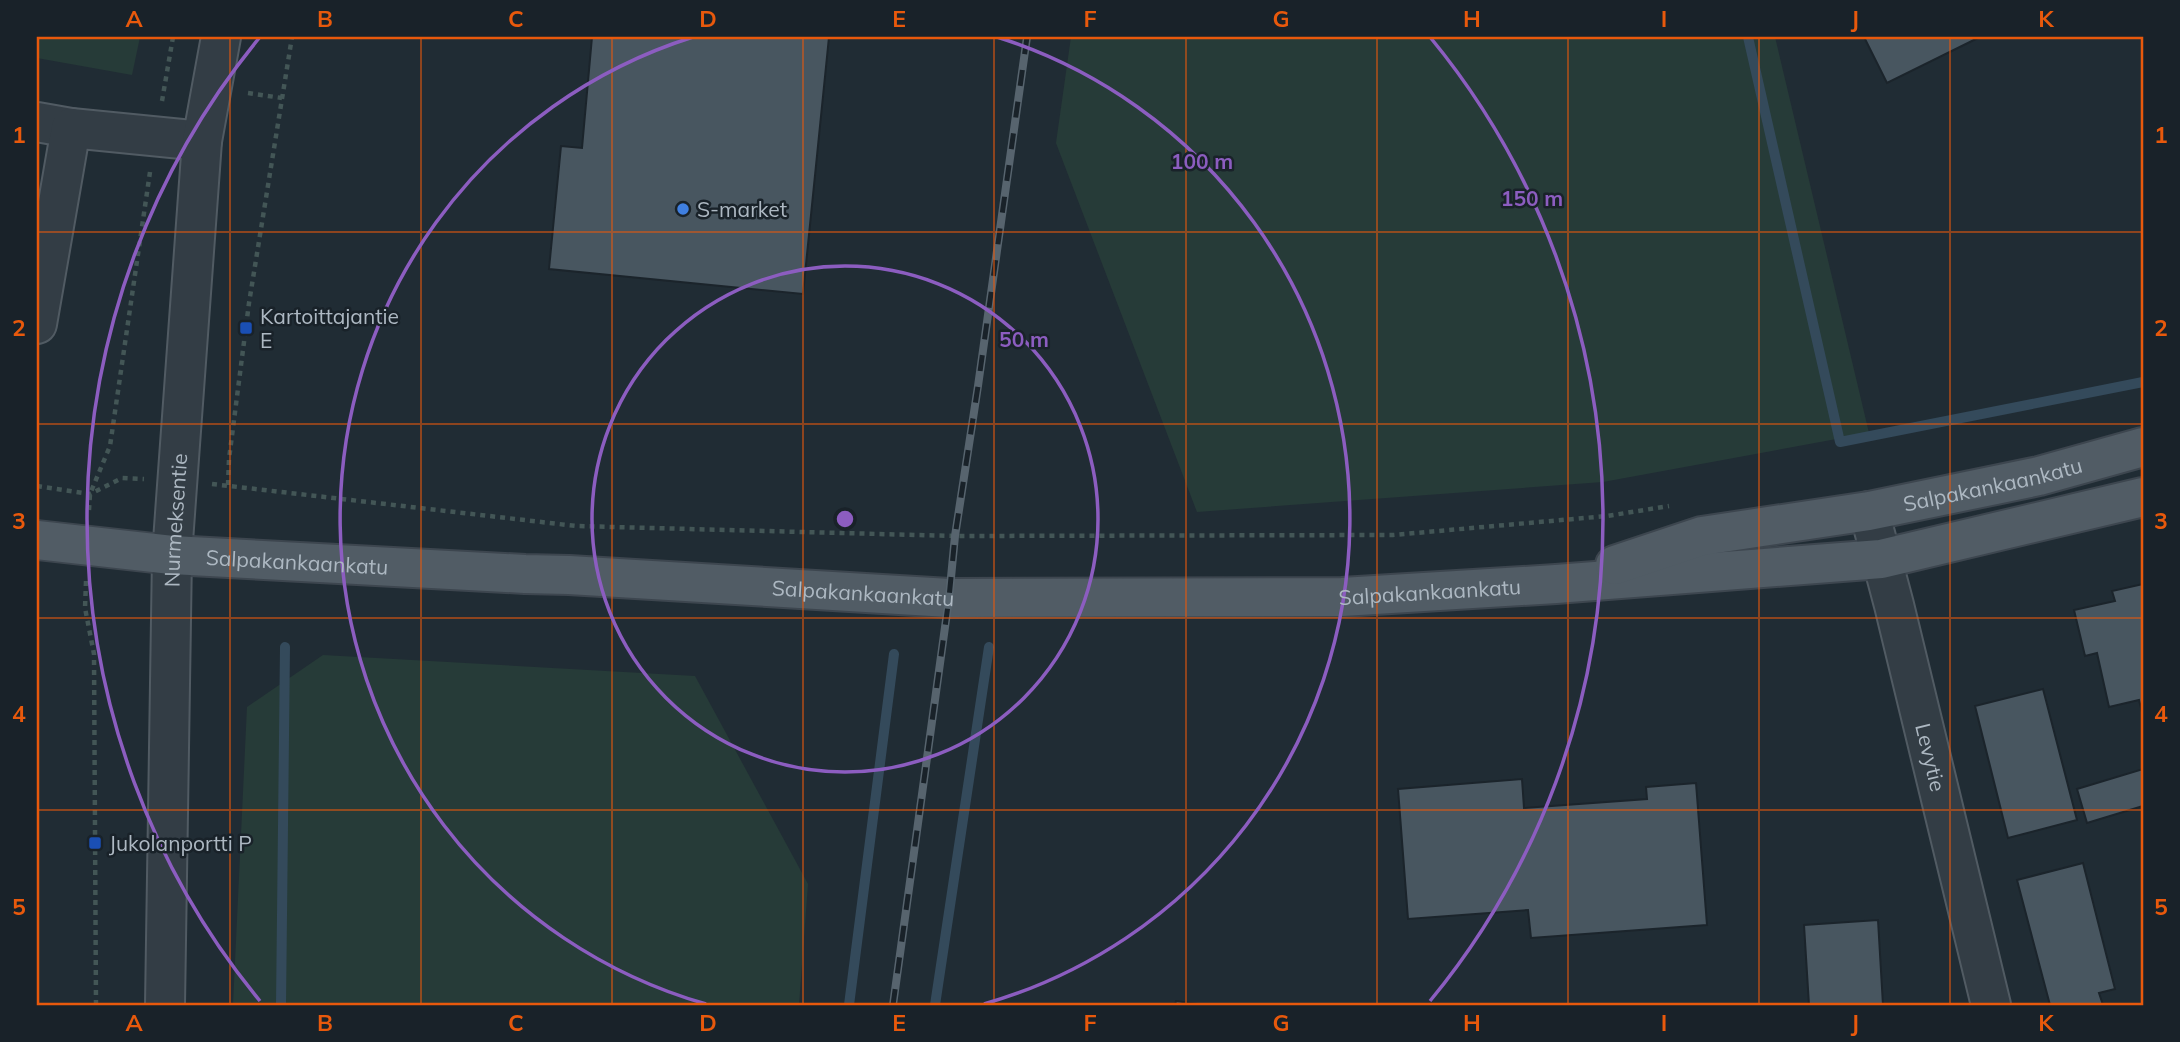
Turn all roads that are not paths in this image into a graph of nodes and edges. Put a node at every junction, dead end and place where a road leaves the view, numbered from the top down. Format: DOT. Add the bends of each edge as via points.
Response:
graph roads {
  1 [pos="221,37"];
  2 [pos="54,125"];
  3 [pos="202,141"];
  4 [pos="37,324"];
  5 [pos="2143,447"];
  6 [pos="2143,498"];
  7 [pos="1869,511"];
  8 [pos="37,540"];
  9 [pos="172,555"];
  10 [pos="1881,559"];
  11 [pos="1556,584"];
  12 [pos="165,1005"];
  13 [pos="1991,1005"];
  1 -- 3 [label="street, Nurmeksentie"];
  2 -- 3 [label="street"];
  2 -- 4 [label="street"];
  3 -- 9 [label="street, Nurmeksentie"];
  5 -- 7 [label="main road, Salpakankaankatu" via="2039,476"];
  6 -- 10 [label="main road, Salpakankaankatu"];
  7 -- 10 [label="street, Levytie"];
  7 -- 11 [label="main road, Salpakankaankatu" via="1702,536"];
  8 -- 9 [label="main road, Salpakankaankatu"];
  9 -- 11 [label="main road, Salpakankaankatu" via="949,598 1342,597"];
  9 -- 12 [label="street, Nurmeksentie"];
  10 -- 11 [label="main road, Salpakankaankatu"];
  10 -- 13 [label="street, Levytie"];
}
